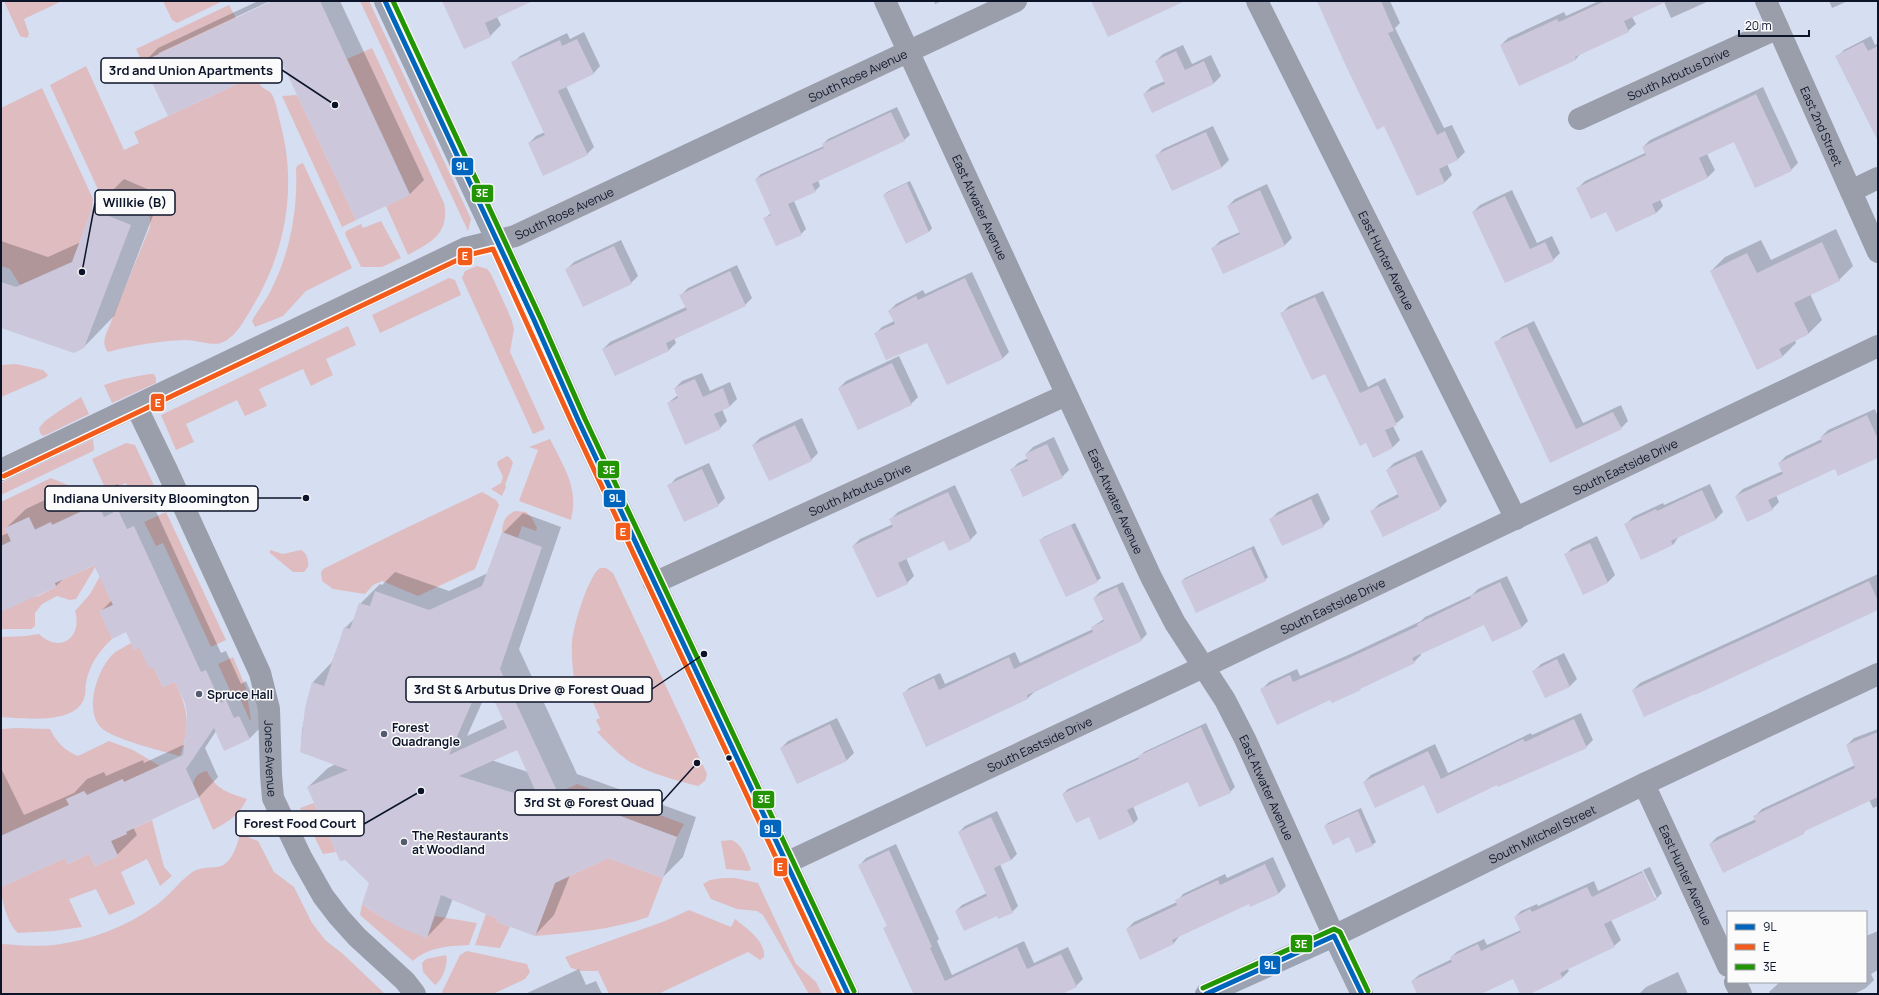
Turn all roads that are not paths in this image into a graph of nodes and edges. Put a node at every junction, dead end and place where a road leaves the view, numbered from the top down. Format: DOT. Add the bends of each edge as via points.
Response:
graph roads {
  1 [pos="385,1"];
  2 [pos="885,1"];
  3 [pos="1016,1"];
  4 [pos="1257,1"];
  5 [pos="1766,1"];
  6 [pos="1778,28"];
  7 [pos="909,52"];
  8 [pos="1579,119"];
  9 [pos="1878,178"];
  10 [pos="1851,191"];
  11 [pos="497,241"];
  12 [pos="1878,252"];
  13 [pos="1878,346"];
  14 [pos="1066,395"];
  15 [pos="136,406"];
  16 [pos="1,470"];
  17 [pos="1516,519"];
  18 [pos="654,583"];
  19 [pos="1204,667"];
  20 [pos="1878,674"];
  21 [pos="1644,784"];
  22 [pos="786,863"];
  23 [pos="1334,936"];
  24 [pos="1727,964"];
  25 [pos="1736,983"];
  26 [pos="415,994"];
  27 [pos="848,994"];
  28 [pos="1206,994"];
  29 [pos="1362,994"];
  30 [pos="1741,994"];
  1 -- 11 [label="main road"];
  2 -- 7 [label="street, East Atwater Avenue"];
  3 -- 7 [label="street, South Rose Avenue"];
  4 -- 17 [label="street, East Hunter Avenue"];
  5 -- 6 [label="street, East 2nd Street"];
  6 -- 8 [label="street, South Arbutus Drive"];
  6 -- 10 [label="street, East 2nd Street"];
  7 -- 11 [label="street, South Rose Avenue" via="515,236"];
  7 -- 14 [label="street, East Atwater Avenue"];
  9 -- 10 [label="street"];
  10 -- 12 [label="street, East 2nd Street"];
  11 -- 15 [label="street, South Rose Avenue" via="466,248"];
  11 -- 18 [label="main road"];
  13 -- 17 [label="street, South Eastside Drive"];
  14 -- 18 [label="street, South Arbutus Drive"];
  14 -- 19 [label="street, East Atwater Avenue" via="1151,577 1175,623"];
  15 -- 16 [label="street, South Rose Avenue"];
  15 -- 26 [label="street, Jones Avenue" via="170,474 260,673 269,709 273,798 323,896 357,937 405,981"];
  17 -- 19 [label="street, South Eastside Drive"];
  18 -- 22 [label="main road"];
  19 -- 22 [label="street, South Eastside Drive"];
  19 -- 23 [label="street, East Atwater Avenue" via="1245,739"];
  20 -- 21 [label="street, South Mitchell Street"];
  21 -- 23 [label="street, South Mitchell Street"];
  21 -- 24 [label="street, East Hunter Avenue"];
  22 -- 27 [label="main road"];
  23 -- 28 [label="main road, South Mitchell Street"];
  23 -- 29 [label="main road, East Atwater Avenue"];
  25 -- 30 [label="street"];
}
